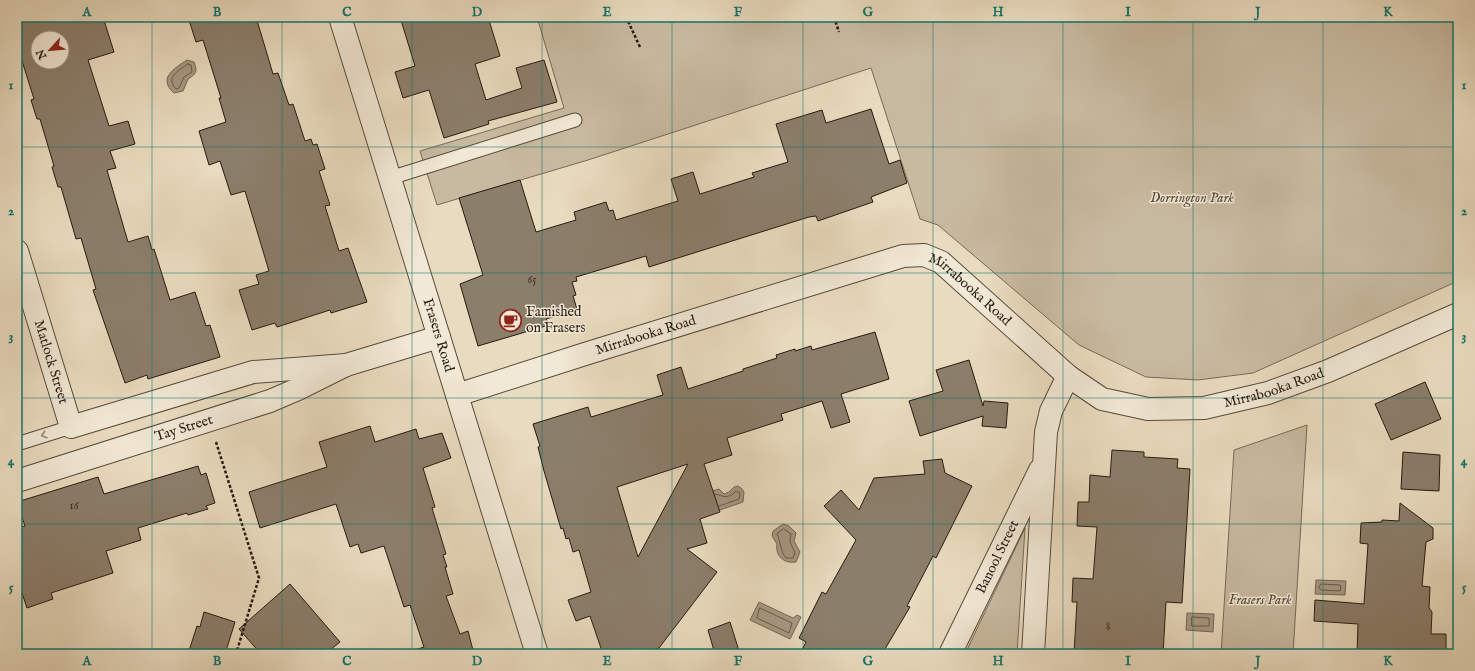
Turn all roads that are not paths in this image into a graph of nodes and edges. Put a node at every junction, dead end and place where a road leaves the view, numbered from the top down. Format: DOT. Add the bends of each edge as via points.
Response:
graph roads {
  1 [pos="340,17"];
  2 [pos="575,120"];
  3 [pos="390,178"];
  4 [pos="17,250"];
  5 [pos="1458,314"];
  6 [pos="439,337"];
  7 [pos="346,364"];
  8 [pos="1068,376"];
  9 [pos="457,396"];
  10 [pos="71,427"];
  11 [pos="17,444"];
  12 [pos="1045,461"];
  13 [pos="17,481"];
  14 [pos="537,654"];
  15 [pos="950,654"];
  16 [pos="1032,654"];
  1 -- 3 [label="street, Frasers Road"];
  2 -- 3 [label="lane"];
  3 -- 6 [label="street, Frasers Road"];
  4 -- 10 [label="street, Matlock Street"];
  5 -- 8 [label="street, Mirrabooka Road" via="1328,371 1268,393 1204,408 1148,410 1102,399"];
  6 -- 7 [label="street, Tay Street"];
  6 -- 9 [label="street, Frasers Road"];
  7 -- 10 [label="street, Tay Street" via="253,372"];
  7 -- 13 [label="street, Tay Street" via="270,401"];
  8 -- 9 [label="street, Mirrabooka Road" via="941,262 924,255 903,256 876,263"];
  8 -- 12 [label="street, Banool Street" via="1051,411 1046,432"];
  9 -- 14 [label="street, Frasers Road"];
  10 -- 11 [label="lane, Tay Street, one-way"];
  12 -- 15 [label="street, Banool Street"];
  12 -- 16 [label="street, Banool Street"];
}
